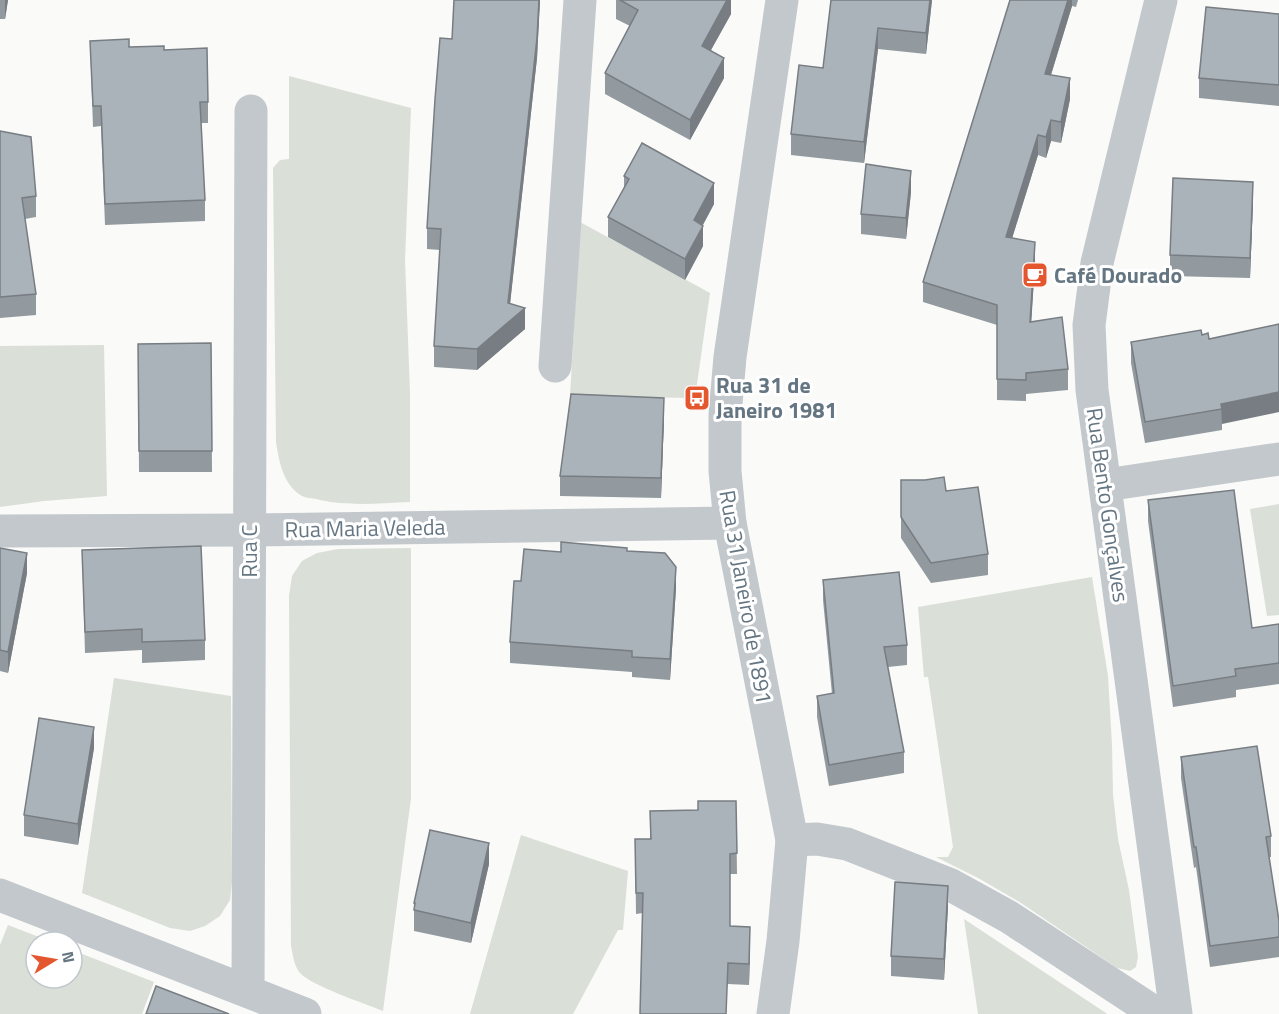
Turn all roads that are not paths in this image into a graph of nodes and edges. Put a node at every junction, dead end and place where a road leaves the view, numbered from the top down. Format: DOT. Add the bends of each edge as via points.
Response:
graph roads {
  1 [pos="580,0"];
  2 [pos="782,0"];
  3 [pos="1161,0"];
  4 [pos="251,111"];
  5 [pos="555,366"];
  6 [pos="1279,459"];
  7 [pos="1106,485"];
  8 [pos="730,523"];
  9 [pos="249,530"];
  10 [pos="0,531"];
  11 [pos="792,840"];
  12 [pos="0,895"];
  13 [pos="248,992"];
  14 [pos="298,1013"];
  15 [pos="773,1014"];
  16 [pos="1157,1014"];
  17 [pos="1176,1014"];
  1 -- 5 [label="street"];
  2 -- 8 [label="street, Rua 31 Janeiro de 1891" via="729,369 725,471"];
  3 -- 7 [label="street, Rua Bento Gonçalves" via="1097,263 1089,325 1092,390"];
  4 -- 9 [label="street, Rua C"];
  6 -- 7 [label="street"];
  7 -- 17 [label="street, Rua Bento Gonçalves"];
  8 -- 9 [label="street, Rua Maria Veleda"];
  8 -- 11 [label="street, Rua 31 Janeiro de 1891"];
  9 -- 10 [label="street, Rua Maria Veleda"];
  9 -- 13 [label="street, Rua C"];
  11 -- 15 [label="street, Rua 31 Janeiro de 1891"];
  11 -- 16 [label="street" via="847,844 949,884 1009,917"];
  12 -- 13 [label="street"];
  13 -- 14 [label="street"];
}
